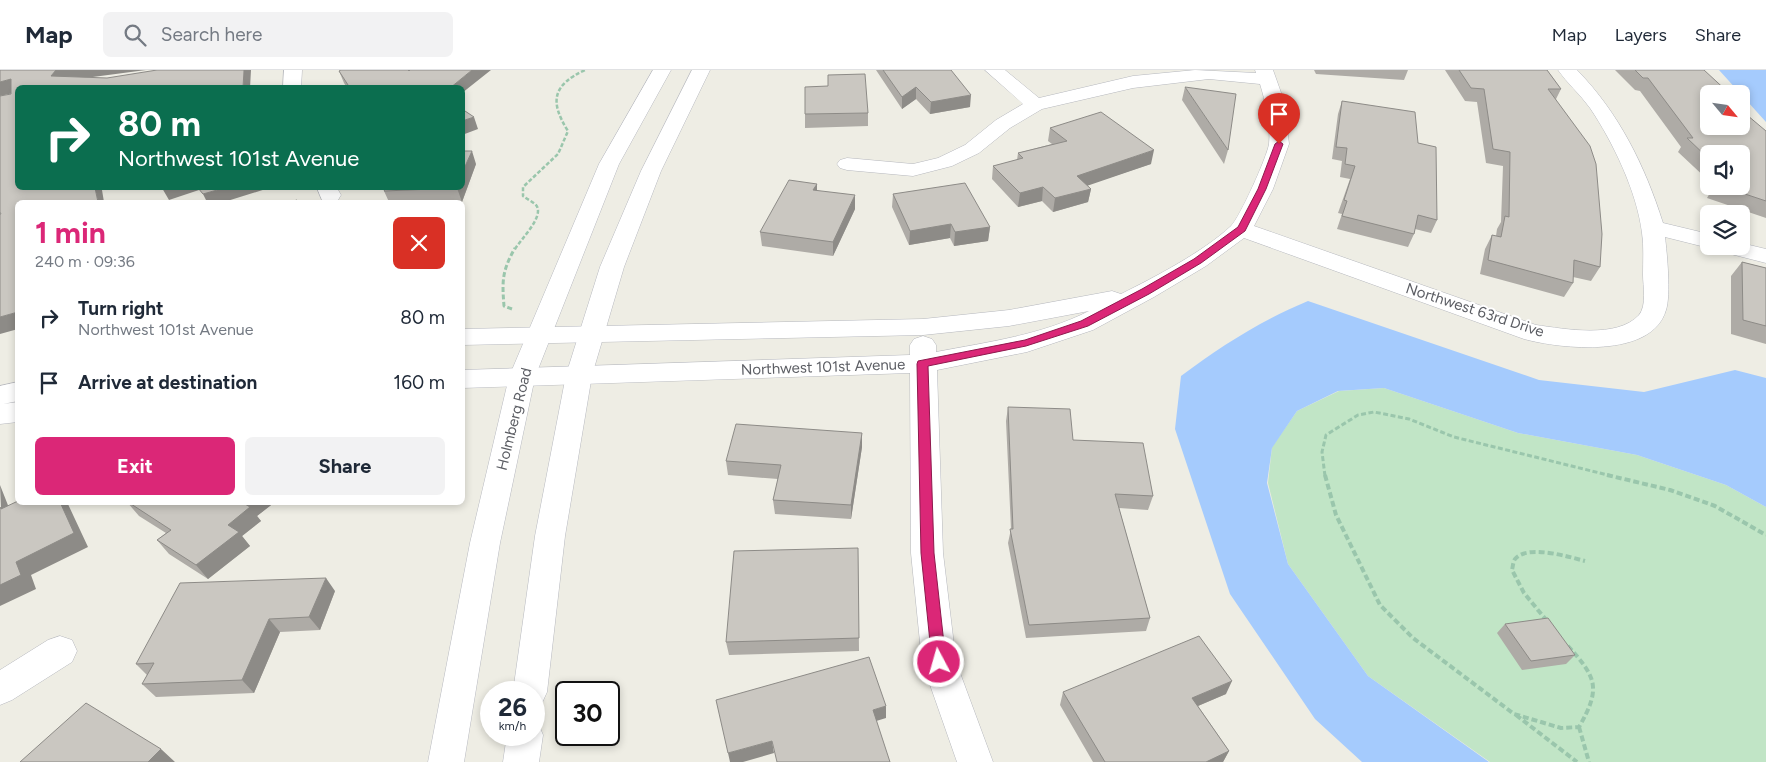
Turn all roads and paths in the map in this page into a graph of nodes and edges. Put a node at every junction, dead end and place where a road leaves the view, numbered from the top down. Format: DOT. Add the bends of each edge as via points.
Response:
graph roads {
  1 [pos="293,70"];
  2 [pos="585,70"];
  3 [pos="662,70"];
  4 [pos="701,70"];
  5 [pos="994,70"];
  6 [pos="1567,70"];
  7 [pos="1265,74"];
  8 [pos="292,85"];
  9 [pos="1035,105"];
  10 [pos="847,164"];
  11 [pos="1652,227"];
  12 [pos="1241,229"];
  13 [pos="1700,240"];
  14 [pos="1750,252"];
  15 [pos="1766,256"];
  16 [pos="1145,292"];
  17 [pos="512,309"];
  18 [pos="923,327"];
  19 [pos="592,334"];
  20 [pos="539,335"];
  21 [pos="465,337"];
  22 [pos="922,364"];
  23 [pos="579,375"];
  24 [pos="522,377"];
  25 [pos="465,379"];
  26 [pos="15,392"];
  27 [pos="0,395"];
  28 [pos="15,412"];
  29 [pos="0,414"];
  30 [pos="1766,535"];
  31 [pos="1585,562"];
  32 [pos="1548,622"];
  33 [pos="1566,643"];
  34 [pos="60,652"];
  35 [pos="531,681"];
  36 [pos="0,689"];
  37 [pos="1514,714"];
  38 [pos="1579,727"];
  39 [pos="523,746"];
  40 [pos="446,762"];
  41 [pos="521,762"];
  42 [pos="975,762"];
  43 [pos="1577,762"];
  44 [pos="1588,762"];
  1 -- 8 [label="street"];
  2 -- 17 [label="path" via="566,79 558,89 557,108 568,131 558,154 523,187 523,196 537,206 539,213 508,260 502,281 504,306"];
  3 -- 20 [label="street, Holmberg Road" via="610,164"];
  4 -- 19 [label="street" via="651,171 612,267"];
  5 -- 9 [label="street"];
  6 -- 11 [label="street, Northwest 63rd Drive" via="1611,125 1635,176"];
  7 -- 9 [label="street" via="1169,77"];
  7 -- 12 [label="street, Northwest 101st Avenue" via="1275,101 1279,144 1262,189"];
  9 -- 10 [label="street" via="1003,124 972,149 945,162 912,170"];
  11 -- 12 [label="street, Northwest 63rd Drive" via="1656,304 1646,324 1616,337 1578,339 1533,333"];
  11 -- 13 [label="street"];
  12 -- 16 [label="street, Northwest 101st Avenue" via="1198,261"];
  14 -- 15 [label="street"];
  16 -- 18 [label="street, Northwest 101st Avenue" via="1009,318"];
  16 -- 22 [label="street, Northwest 101st Avenue" via="1084,324 1026,343"];
  18 -- 19 [label="street, Northwest 101st Avenue"];
  18 -- 22 [label="street"];
  19 -- 20 [label="street, Northwest 101st Avenue"];
  19 -- 23 [label="street"];
  20 -- 21 [label="street, Northwest 101st Avenue"];
  20 -- 24 [label="street, Holmberg Road"];
  22 -- 23 [label="street, Northwest 101st Avenue"];
  22 -- 42 [label="street" via="928,553 939,662"];
  23 -- 24 [label="street, Northwest 101st Avenue"];
  23 -- 35 [label="street" via="550,536"];
  24 -- 25 [label="street, Northwest 101st Avenue"];
  24 -- 40 [label="street, Holmberg Road" via="485,542"];
  26 -- 27 [label="street"];
  28 -- 29 [label="street"];
  30 -- 37 [label="path" via="1715,506 1670,490 1463,439 1409,419 1374,412 1358,415 1340,425 1326,435 1322,452 1326,484 1336,515 1380,605 1413,638"];
  31 -- 32 [label="path" via="1552,553 1525,553 1515,559 1512,570 1524,593"];
  33 -- 38 [label="path" via="1590,672 1594,687 1589,710"];
  34 -- 36 [label="street"];
  37 -- 38 [label="path" via="1561,728"];
  37 -- 43 [label="path"];
  38 -- 44 [label="path"];
  39 -- 41 [label="street"];
}
